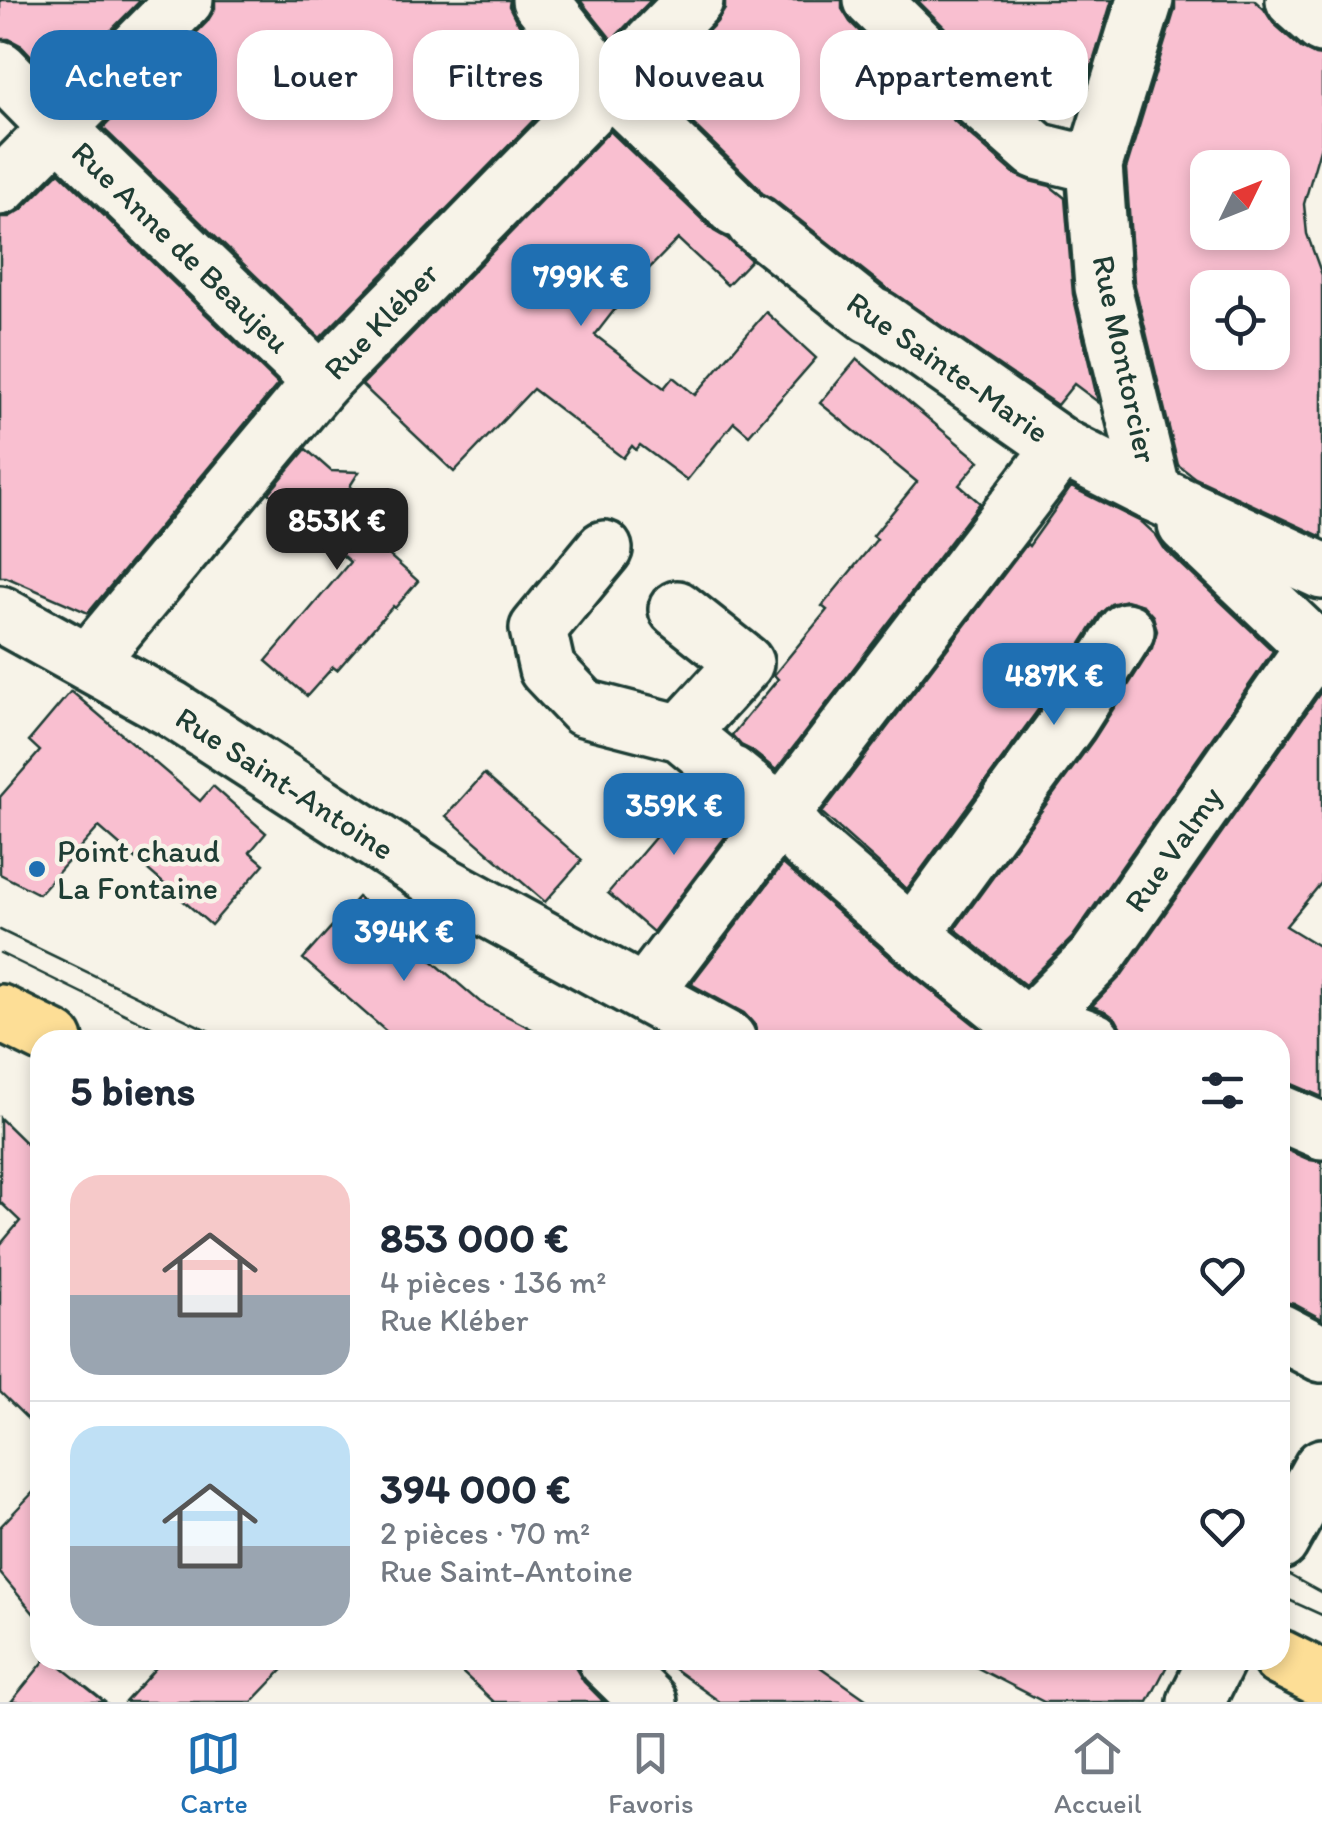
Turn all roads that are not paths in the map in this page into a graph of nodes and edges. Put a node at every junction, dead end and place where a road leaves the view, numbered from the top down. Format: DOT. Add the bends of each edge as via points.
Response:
graph roads {
  1 [pos="185,0"];
  2 [pos="540,0"];
  3 [pos="695,0"];
  4 [pos="872,0"];
  5 [pos="1145,0"];
  6 [pos="665,30"];
  7 [pos="0,69"];
  8 [pos="599,74"];
  9 [pos="599,96"];
  10 [pos="645,120"];
  11 [pos="58,128"];
  12 [pos="1094,165"];
  13 [pos="0,187"];
  14 [pos="321,382"];
  15 [pos="1062,447"];
  16 [pos="1153,494"];
  17 [pos="604,548"];
  18 [pos="1322,571"];
  19 [pos="676,609"];
  20 [pos="0,614"];
  21 [pos="1126,631"];
  22 [pos="1318,651"];
  23 [pos="88,662"];
  24 [pos="709,757"];
  25 [pos="780,814"];
  26 [pos="912,935"];
  27 [pos="645,993"];
  28 [pos="0,1013"];
  29 [pos="35,1030"];
  30 [pos="710,1030"];
  31 [pos="1019,1030"];
  32 [pos="1028,1030"];
  33 [pos="1290,1117"];
  34 [pos="1322,1131"];
  35 [pos="1290,1337"];
  36 [pos="1322,1354"];
  37 [pos="1322,1467"];
  38 [pos="1290,1524"];
  39 [pos="1290,1663"];
  40 [pos="616,1670"];
  41 [pos="1213,1670"];
  42 [pos="1322,1679"];
  43 [pos="648,1702"];
  44 [pos="1196,1702"];
  1 -- 11 [label="street"];
  2 -- 8 [label="street, Rue Sainte-Marie"];
  3 -- 6 [label="street, Rue Kléber"];
  4 -- 12 [label="street" via="1037,151"];
  5 -- 12 [label="street, Rue Montorcier"];
  7 -- 11 [label="street, Rue Anne de Beaujeu"];
  9 -- 14 [label="street, Rue Kléber"];
  10 -- 15 [label="street, Rue Sainte-Marie" via="745,216 870,315"];
  11 -- 13 [label="street"];
  11 -- 14 [label="street, Rue Anne de Beaujeu"];
  12 -- 16 [label="street, Rue Montorcier" via="1103,287"];
  14 -- 23 [label="street, Rue Kléber"];
  15 -- 16 [label="street, Rue Sainte-Marie"];
  15 -- 25 [label="street"];
  16 -- 18 [label="street"];
  16 -- 22 [label="street"];
  17 -- 24 [label="street" via="538,629 547,668 584,708"];
  19 -- 24 [label="street" via="745,663"];
  20 -- 23 [label="street, Rue Saint-Antoine"];
  21 -- 26 [label="street" via="1069,721"];
  22 -- 32 [label="street, Rue Valmy" via="1096,958"];
  23 -- 27 [label="street, Rue Saint-Antoine" via="446,886"];
  24 -- 25 [label="street"];
  25 -- 26 [label="street"];
  25 -- 27 [label="street"];
  26 -- 31 [label="street"];
  27 -- 30 [label="street, Rue Saint-Antoine"];
  28 -- 29 [label="main road"];
  33 -- 34 [label="street"];
  35 -- 36 [label="street"];
  37 -- 38 [label="street"];
  39 -- 42 [label="main road"];
  40 -- 43 [label="street"];
  41 -- 44 [label="street"];
}
